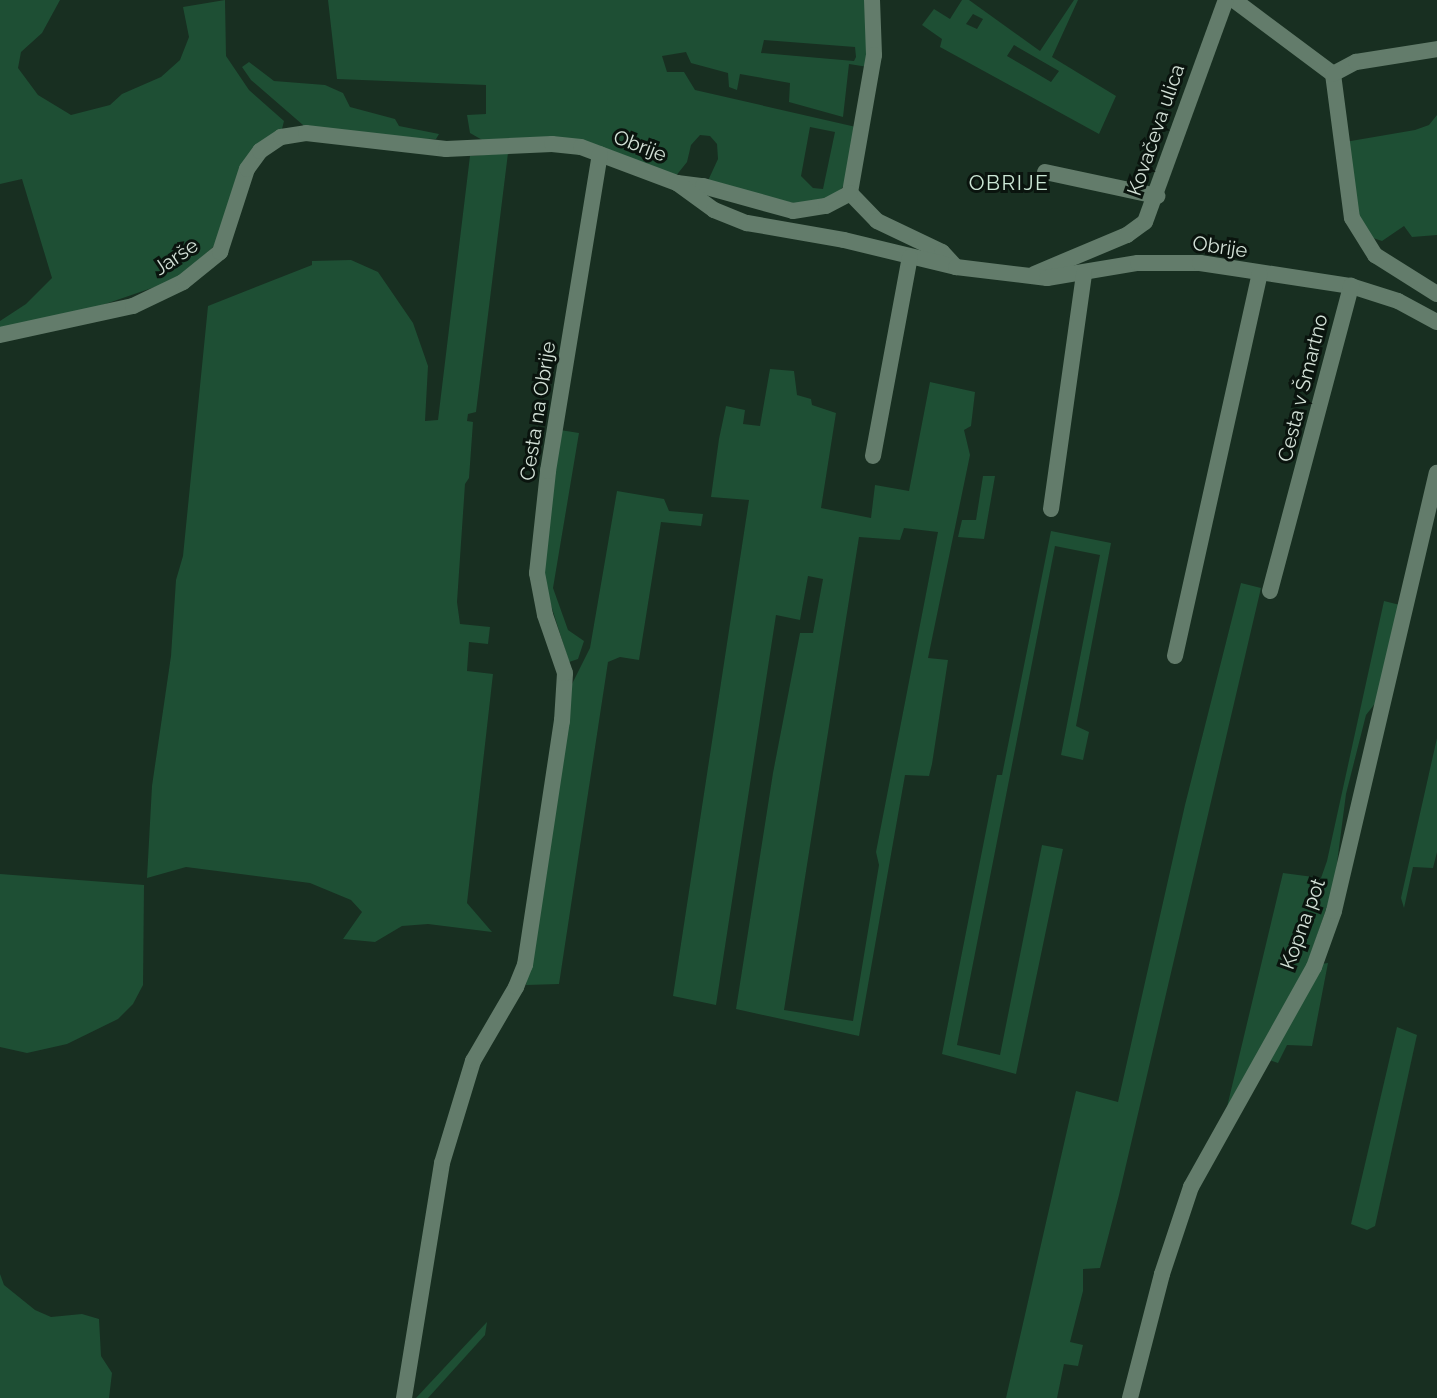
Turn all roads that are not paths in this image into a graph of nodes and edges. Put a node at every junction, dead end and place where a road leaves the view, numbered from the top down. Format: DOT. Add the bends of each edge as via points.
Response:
graph roads {
  1 [pos="872,0"];
  2 [pos="1226,0"];
  3 [pos="1234,0"];
  4 [pos="1437,49"];
  5 [pos="1333,74"];
  6 [pos="340,138"];
  7 [pos="600,154"];
  8 [pos="1045,172"];
  9 [pos="677,183"];
  10 [pos="850,193"];
  11 [pos="1157,196"];
  12 [pos="910,257"];
  13 [pos="956,267"];
  14 [pos="1084,274"];
  15 [pos="1260,274"];
  16 [pos="1030,276"];
  17 [pos="1351,286"];
  18 [pos="1437,294"];
  19 [pos="1437,322"];
  20 [pos="0,335"];
  21 [pos="873,456"];
  22 [pos="1437,472"];
  23 [pos="1050,509"];
  24 [pos="1270,591"];
  25 [pos="1175,656"];
  26 [pos="404,1398"];
  27 [pos="1130,1398"];
  1 -- 10 [label="street" via="874,55"];
  2 -- 11 [label="street, Kovačeva ulica" via="1205,50"];
  3 -- 5 [label="street"];
  4 -- 5 [label="street" via="1356,62"];
  5 -- 18 [label="street" via="1352,218 1376,255"];
  6 -- 7 [label="street, Obrije" via="446,149 563,145"];
  6 -- 20 [label="street, Jarše" via="306,133 281,137 260,151 247,169 220,252 183,282 133,306"];
  7 -- 9 [label="street, Obrije"];
  7 -- 26 [label="street, Cesta na Obrije" via="548,471 537,573 545,615 565,674 562,721 525,965 473,1061 442,1163"];
  8 -- 11 [label="street"];
  9 -- 10 [label="street" via="703,186 794,211 826,206"];
  9 -- 12 [label="street, Obrije" via="714,210 747,223"];
  10 -- 13 [label="street" via="871,216 942,252"];
  11 -- 16 [label="street, Kovačeva ulica" via="1145,222 1127,235"];
  12 -- 13 [label="street, Obrije"];
  12 -- 21 [label="street"];
  13 -- 16 [label="street, Obrije"];
  14 -- 15 [label="street, Obrije" via="1138,263 1189,263"];
  14 -- 16 [label="street, Obrije"];
  14 -- 23 [label="street"];
  15 -- 17 [label="street, Obrije"];
  15 -- 25 [label="street"];
  17 -- 19 [label="street" via="1398,301"];
  17 -- 24 [label="street, Cesta v Šmartno"];
  22 -- 27 [label="street, Kopna pot" via="1334,911 1314,967 1191,1187 1162,1274"];
}
